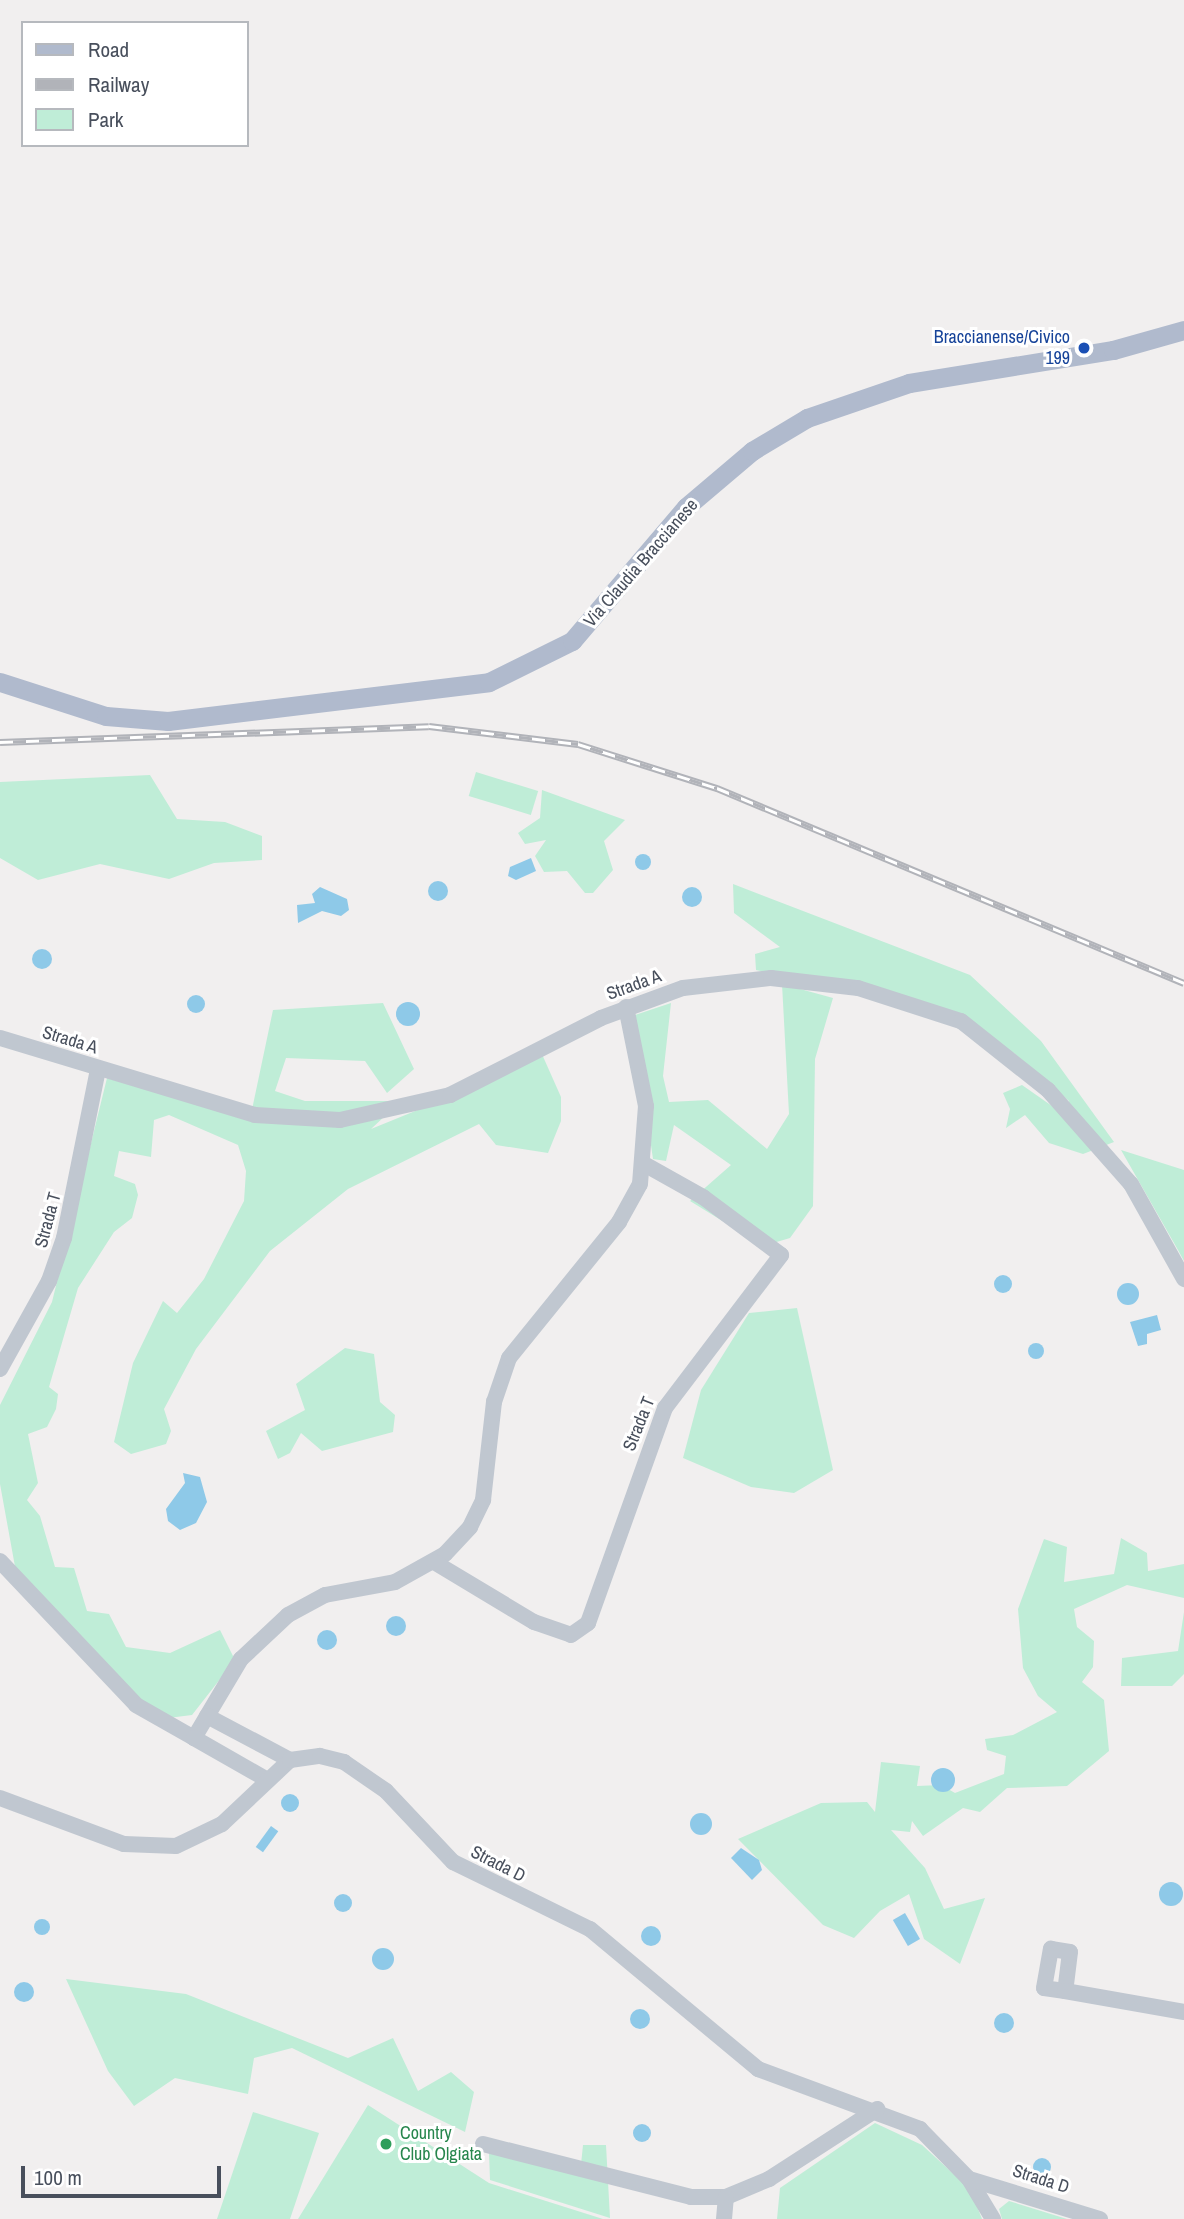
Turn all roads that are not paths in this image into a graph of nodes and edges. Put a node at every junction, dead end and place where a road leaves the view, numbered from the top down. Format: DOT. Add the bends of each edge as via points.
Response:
graph roads {
  1 [pos="1184,330"];
  2 [pos="0,682"];
  3 [pos="626,1007"];
  4 [pos="0,1038"];
  5 [pos="98,1069"];
  6 [pos="646,1165"];
  7 [pos="1184,1279"];
  8 [pos="0,1368"];
  9 [pos="0,1561"];
  10 [pos="434,1562"];
  11 [pos="207,1716"];
  12 [pos="194,1738"];
  13 [pos="290,1760"];
  14 [pos="266,1779"];
  15 [pos="0,1798"];
  16 [pos="1065,1991"];
  17 [pos="1184,2012"];
  18 [pos="877,2109"];
  19 [pos="483,2144"];
  20 [pos="969,2179"];
  21 [pos="726,2197"];
  22 [pos="724,2219"];
  23 [pos="993,2219"];
  24 [pos="1100,2219"];
  1 -- 2 [label="main road, Via Claudia Braccianese" via="1113,350 909,383 807,418 751,451 686,507 572,641 489,682 168,722 106,716"];
  3 -- 5 [label="street, Strada A" via="450,1095 354,1119 255,1115"];
  3 -- 6 [label="street" via="642,1074"];
  3 -- 7 [label="street, Strada A" via="709,983 790,979 893,996 961,1021 1048,1090 1106,1151 1150,1212"];
  4 -- 5 [label="street, Strada A"];
  5 -- 8 [label="street, Strada T" via="64,1238 49,1281"];
  6 -- 10 [label="street" via="619,1222 509,1358 494,1402 483,1500 463,1537"];
  6 -- 10 [label="street, Strada T" via="704,1197 781,1255 665,1408 588,1623 571,1635 534,1622"];
  9 -- 12 [label="street" via="136,1705"];
  10 -- 11 [label="street" via="395,1582 325,1595 288,1615 241,1658"];
  11 -- 12 [label="street"];
  11 -- 13 [label="street"];
  12 -- 14 [label="street"];
  13 -- 14 [label="street"];
  13 -- 18 [label="street, Strada D" via="331,1758 367,1775 453,1862 590,1928 758,2069 809,2092"];
  14 -- 15 [label="street" via="214,1830 158,1848 124,1844"];
  16 -- 17 [label="street"];
  18 -- 20 [label="street, Strada D" via="927,2135"];
  18 -- 21 [label="street" via="769,2179"];
  19 -- 21 [label="street" via="691,2197"];
  20 -- 23 [label="street, Strada D"];
  20 -- 24 [label="street, Strada D"];
  21 -- 22 [label="street"];
}
